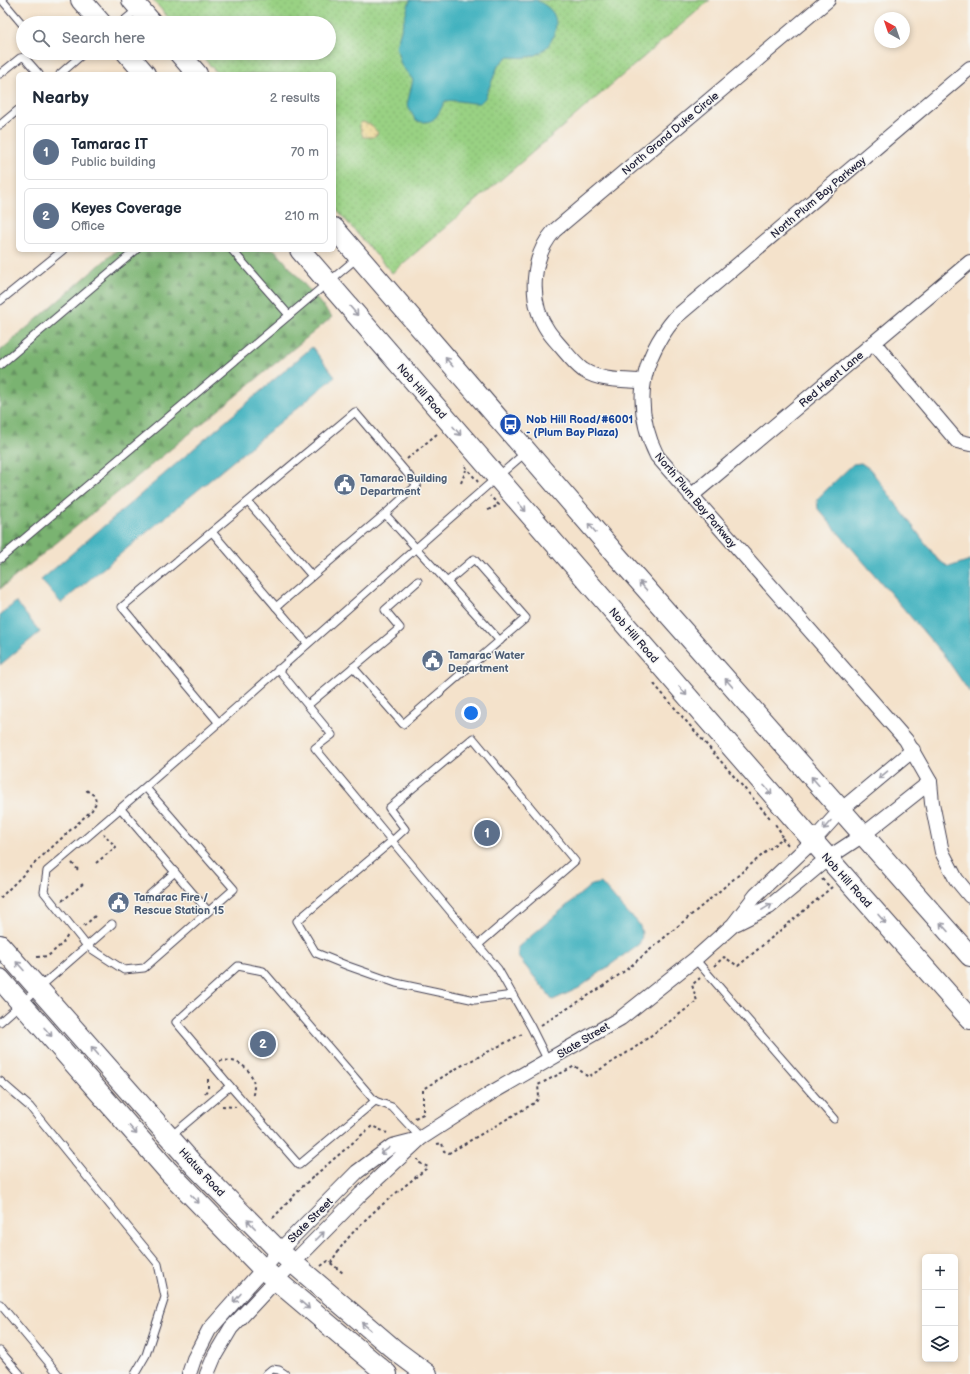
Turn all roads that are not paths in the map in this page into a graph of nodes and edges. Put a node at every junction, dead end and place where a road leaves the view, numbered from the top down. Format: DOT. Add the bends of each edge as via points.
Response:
graph roads {
  1 [pos="2,0"];
  2 [pos="81,0"];
  3 [pos="828,0"];
  4 [pos="135,4"];
  5 [pos="95,16"];
  6 [pos="126,16"];
  7 [pos="146,16"];
  8 [pos="16,17"];
  9 [pos="18,60"];
  10 [pos="31,60"];
  11 [pos="76,60"];
  12 [pos="133,60"];
  13 [pos="185,60"];
  14 [pos="970,68"];
  15 [pos="38,72"];
  16 [pos="62,72"];
  17 [pos="143,72"];
  18 [pos="195,72"];
  19 [pos="0,74"];
  20 [pos="16,112"];
  21 [pos="0,125"];
  22 [pos="336,230"];
  23 [pos="61,252"];
  24 [pos="134,252"];
  25 [pos="234,252"];
  26 [pos="302,252"];
  27 [pos="359,256"];
  28 [pos="970,262"];
  29 [pos="328,282"];
  30 [pos="0,301"];
  31 [pos="289,315"];
  32 [pos="874,343"];
  33 [pos="0,365"];
  34 [pos="643,381"];
  35 [pos="970,444"];
  36 [pos="526,452"];
  37 [pos="490,484"];
  38 [pos="692,496"];
  39 [pos="248,502"];
  40 [pos="384,514"];
  41 [pos="212,532"];
  42 [pos="417,548"];
  43 [pos="0,559"];
  44 [pos="312,576"];
  45 [pos="418,581"];
  46 [pos="447,582"];
  47 [pos="276,607"];
  48 [pos="500,641"];
  49 [pos="307,643"];
  50 [pos="353,667"];
  51 [pos="278,669"];
  52 [pos="308,705"];
  53 [pos="219,722"];
  54 [pos="913,750"];
  55 [pos="930,782"];
  56 [pos="146,788"];
  57 [pos="121,809"];
  58 [pos="841,810"];
  59 [pos="863,836"];
  60 [pos="392,841"];
  61 [pos="813,841"];
  62 [pos="828,858"];
  63 [pos="175,872"];
  64 [pos="970,896"];
  65 [pos="147,897"];
  66 [pos="208,911"];
  67 [pos="112,924"];
  68 [pos="733,925"];
  69 [pos="0,945"];
  70 [pos="478,945"];
  71 [pos="87,946"];
  72 [pos="970,956"];
  73 [pos="695,959"];
  74 [pos="0,979"];
  75 [pos="39,988"];
  76 [pos="513,995"];
  77 [pos="22,1002"];
  78 [pos="970,1019"];
  79 [pos="0,1022"];
  80 [pos="548,1061"];
  81 [pos="0,1081"];
  82 [pos="230,1086"];
  83 [pos="375,1101"];
  84 [pos="834,1118"];
  85 [pos="170,1138"];
  86 [pos="421,1138"];
  87 [pos="292,1255"];
  88 [pos="269,1274"];
  89 [pos="0,1304"];
  90 [pos="0,1350"];
  91 [pos="20,1374"];
  92 [pos="58,1374"];
  93 [pos="135,1374"];
  94 [pos="189,1374"];
  95 [pos="207,1374"];
  96 [pos="266,1374"];
  97 [pos="285,1374"];
  98 [pos="387,1374"];
  99 [pos="427,1374"];
  1 -- 8 [label="lane"];
  2 -- 5 [label="main road"];
  3 -- 34 [label="street, North Grand Duke Circle" via="546,240 540,253 534,280 538,304 548,331 582,369 612,379"];
  4 -- 6 [label="lane"];
  4 -- 7 [label="main road"];
  9 -- 19 [label="lane"];
  10 -- 15 [label="lane"];
  11 -- 16 [label="lane"];
  12 -- 17 [label="main road"];
  13 -- 18 [label="main road"];
  14 -- 34 [label="street, North Plum Bay Parkway" via="676,317 658,341"];
  20 -- 21 [label="lane"];
  22 -- 27 [label="main road"];
  23 -- 30 [label="lane"];
  24 -- 33 [label="lane"];
  25 -- 31 [label="lane"];
  26 -- 29 [label="main road, Nob Hill Road"];
  27 -- 29 [label="lane"];
  36 -- 27 [label="main road, one-way"];
  28 -- 32 [label="street, Red Heart Lane"];
  29 -- 31 [label="lane"];
  29 -- 37 [label="main road, Nob Hill Road, one-way"];
  31 -- 43 [label="lane"];
  32 -- 35 [label="street" via="957,441"];
  32 -- 38 [label="street, Red Heart Lane"];
  34 -- 38 [label="street, North Plum Bay Parkway" via="644,421 649,441 657,456"];
  36 -- 37 [label="lane"];
  58 -- 36 [label="main road, one-way"];
  37 -- 42 [label="lane"];
  37 -- 61 [label="main road, Nob Hill Road, one-way"];
  38 -- 54 [label="street, North Plum Bay Parkway"];
  39 -- 40 [label="lane" via="355,412 416,485"];
  39 -- 41 [label="lane"];
  39 -- 44 [label="lane"];
  40 -- 42 [label="lane"];
  40 -- 44 [label="lane"];
  41 -- 47 [label="lane"];
  41 -- 53 [label="lane" via="122,607"];
  42 -- 46 [label="lane"];
  42 -- 49 [label="lane"];
  44 -- 47 [label="lane"];
  45 -- 50 [label="lane" via="385,610 400,628"];
  46 -- 48 [label="lane"];
  46 -- 48 [label="lane" via="474,558 526,618"];
  47 -- 49 [label="lane"];
  48 -- 50 [label="lane" via="403,724"];
  49 -- 51 [label="lane"];
  50 -- 52 [label="lane"];
  51 -- 52 [label="lane"];
  51 -- 53 [label="lane"];
  52 -- 60 [label="lane" via="332,735 315,748"];
  53 -- 56 [label="lane"];
  54 -- 55 [label="street, North Plum Bay Parkway"];
  54 -- 58 [label="street, State Street, one-way"];
  55 -- 59 [label="street, State Street"];
  55 -- 64 [label="street" via="942,852 956,878"];
  56 -- 57 [label="lane"];
  56 -- 66 [label="lane" via="234,889"];
  57 -- 63 [label="lane"];
  57 -- 71 [label="lane" via="47,871 44,892"];
  58 -- 59 [label="main road"];
  58 -- 61 [label="street, State Street, one-way"];
  59 -- 62 [label="street, State Street"];
  72 -- 59 [label="main road, one-way"];
  60 -- 70 [label="lane"];
  60 -- 70 [label="lane" via="405,830 389,808 473,738 575,861"];
  60 -- 76 [label="lane" via="297,921 316,954 396,982 475,1000"];
  61 -- 62 [label="main road, Nob Hill Road"];
  61 -- 68 [label="street, State Street" via="756,895"];
  68 -- 62 [label="street, State Street, one-way" via="769,907"];
  62 -- 78 [label="main road, Nob Hill Road, one-way"];
  63 -- 65 [label="lane"];
  63 -- 66 [label="lane"];
  66 -- 71 [label="lane" via="144,968 124,970"];
  67 -- 71 [label="lane"];
  68 -- 73 [label="street, State Street"];
  75 -- 69 [label="main road, Hiatus Road, one-way"];
  70 -- 76 [label="lane" via="498,969"];
  71 -- 75 [label="lane"];
  73 -- 80 [label="street, State Street" via="621,1018"];
  73 -- 84 [label="lane"];
  74 -- 77 [label="main road"];
  75 -- 77 [label="lane"];
  85 -- 75 [label="main road, Hiatus Road, one-way"];
  76 -- 80 [label="lane"];
  77 -- 79 [label="lane"];
  77 -- 88 [label="main road, one-way" via="168,1171"];
  80 -- 86 [label="street, State Street" via="490,1093"];
  81 -- 93 [label="lane" via="30,1107 158,1264 165,1297 146,1355"];
  82 -- 83 [label="lane" via="299,1165"];
  82 -- 83 [label="lane" via="176,1022 238,966 263,971"];
  82 -- 85 [label="lane"];
  83 -- 86 [label="lane" via="392,1107"];
  87 -- 85 [label="main road, Hiatus Road, one-way" via="194,1165"];
  87 -- 86 [label="street, State Street, one-way"];
  86 -- 87 [label="street, State Street, one-way" via="392,1146 357,1172"];
  87 -- 88 [label="street"];
  99 -- 87 [label="main road, Hiatus Road, one-way" via="390,1347"];
  88 -- 94 [label="street, one-way" via="209,1330"];
  88 -- 95 [label="street" via="231,1328"];
  88 -- 98 [label="main road, one-way"];
  89 -- 92 [label="lane"];
  90 -- 91 [label="lane"];
  96 -- 97 [label="lane" via="272,1369"];
}
